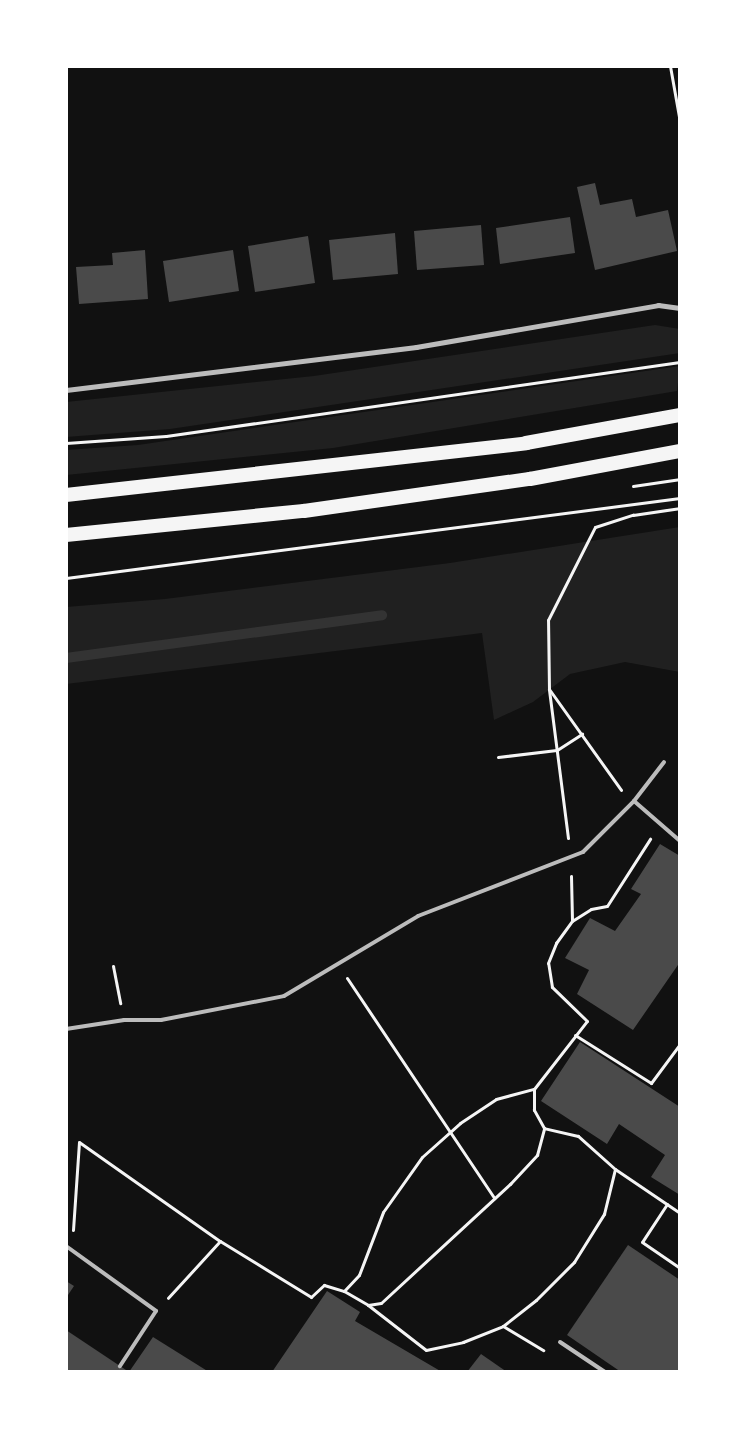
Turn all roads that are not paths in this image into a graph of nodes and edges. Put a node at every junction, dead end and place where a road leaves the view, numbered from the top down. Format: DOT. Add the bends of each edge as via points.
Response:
graph roads {
  1 [pos="680,308"];
  2 [pos="66,390"];
  3 [pos="680,415"];
  4 [pos="680,451"];
  5 [pos="66,495"];
  6 [pos="66,535"];
  7 [pos="664,762"];
  8 [pos="634,801"];
  9 [pos="680,841"];
  10 [pos="66,1029"];
  11 [pos="66,1246"];
  12 [pos="560,1342"];
  13 [pos="120,1366"];
  14 [pos="605,1372"];
  1 -- 2 [label="street" via="658,305 416,347"];
  3 -- 5 [label="highway" via="526,443"];
  4 -- 6 [label="highway" via="530,479 304,511"];
  7 -- 8 [label="lane"];
  8 -- 9 [label="lane"];
  8 -- 10 [label="lane" via="583,852 418,916 284,996 161,1020 124,1020"];
  11 -- 13 [label="lane" via="156,1311"];
  12 -- 14 [label="lane"];
}
